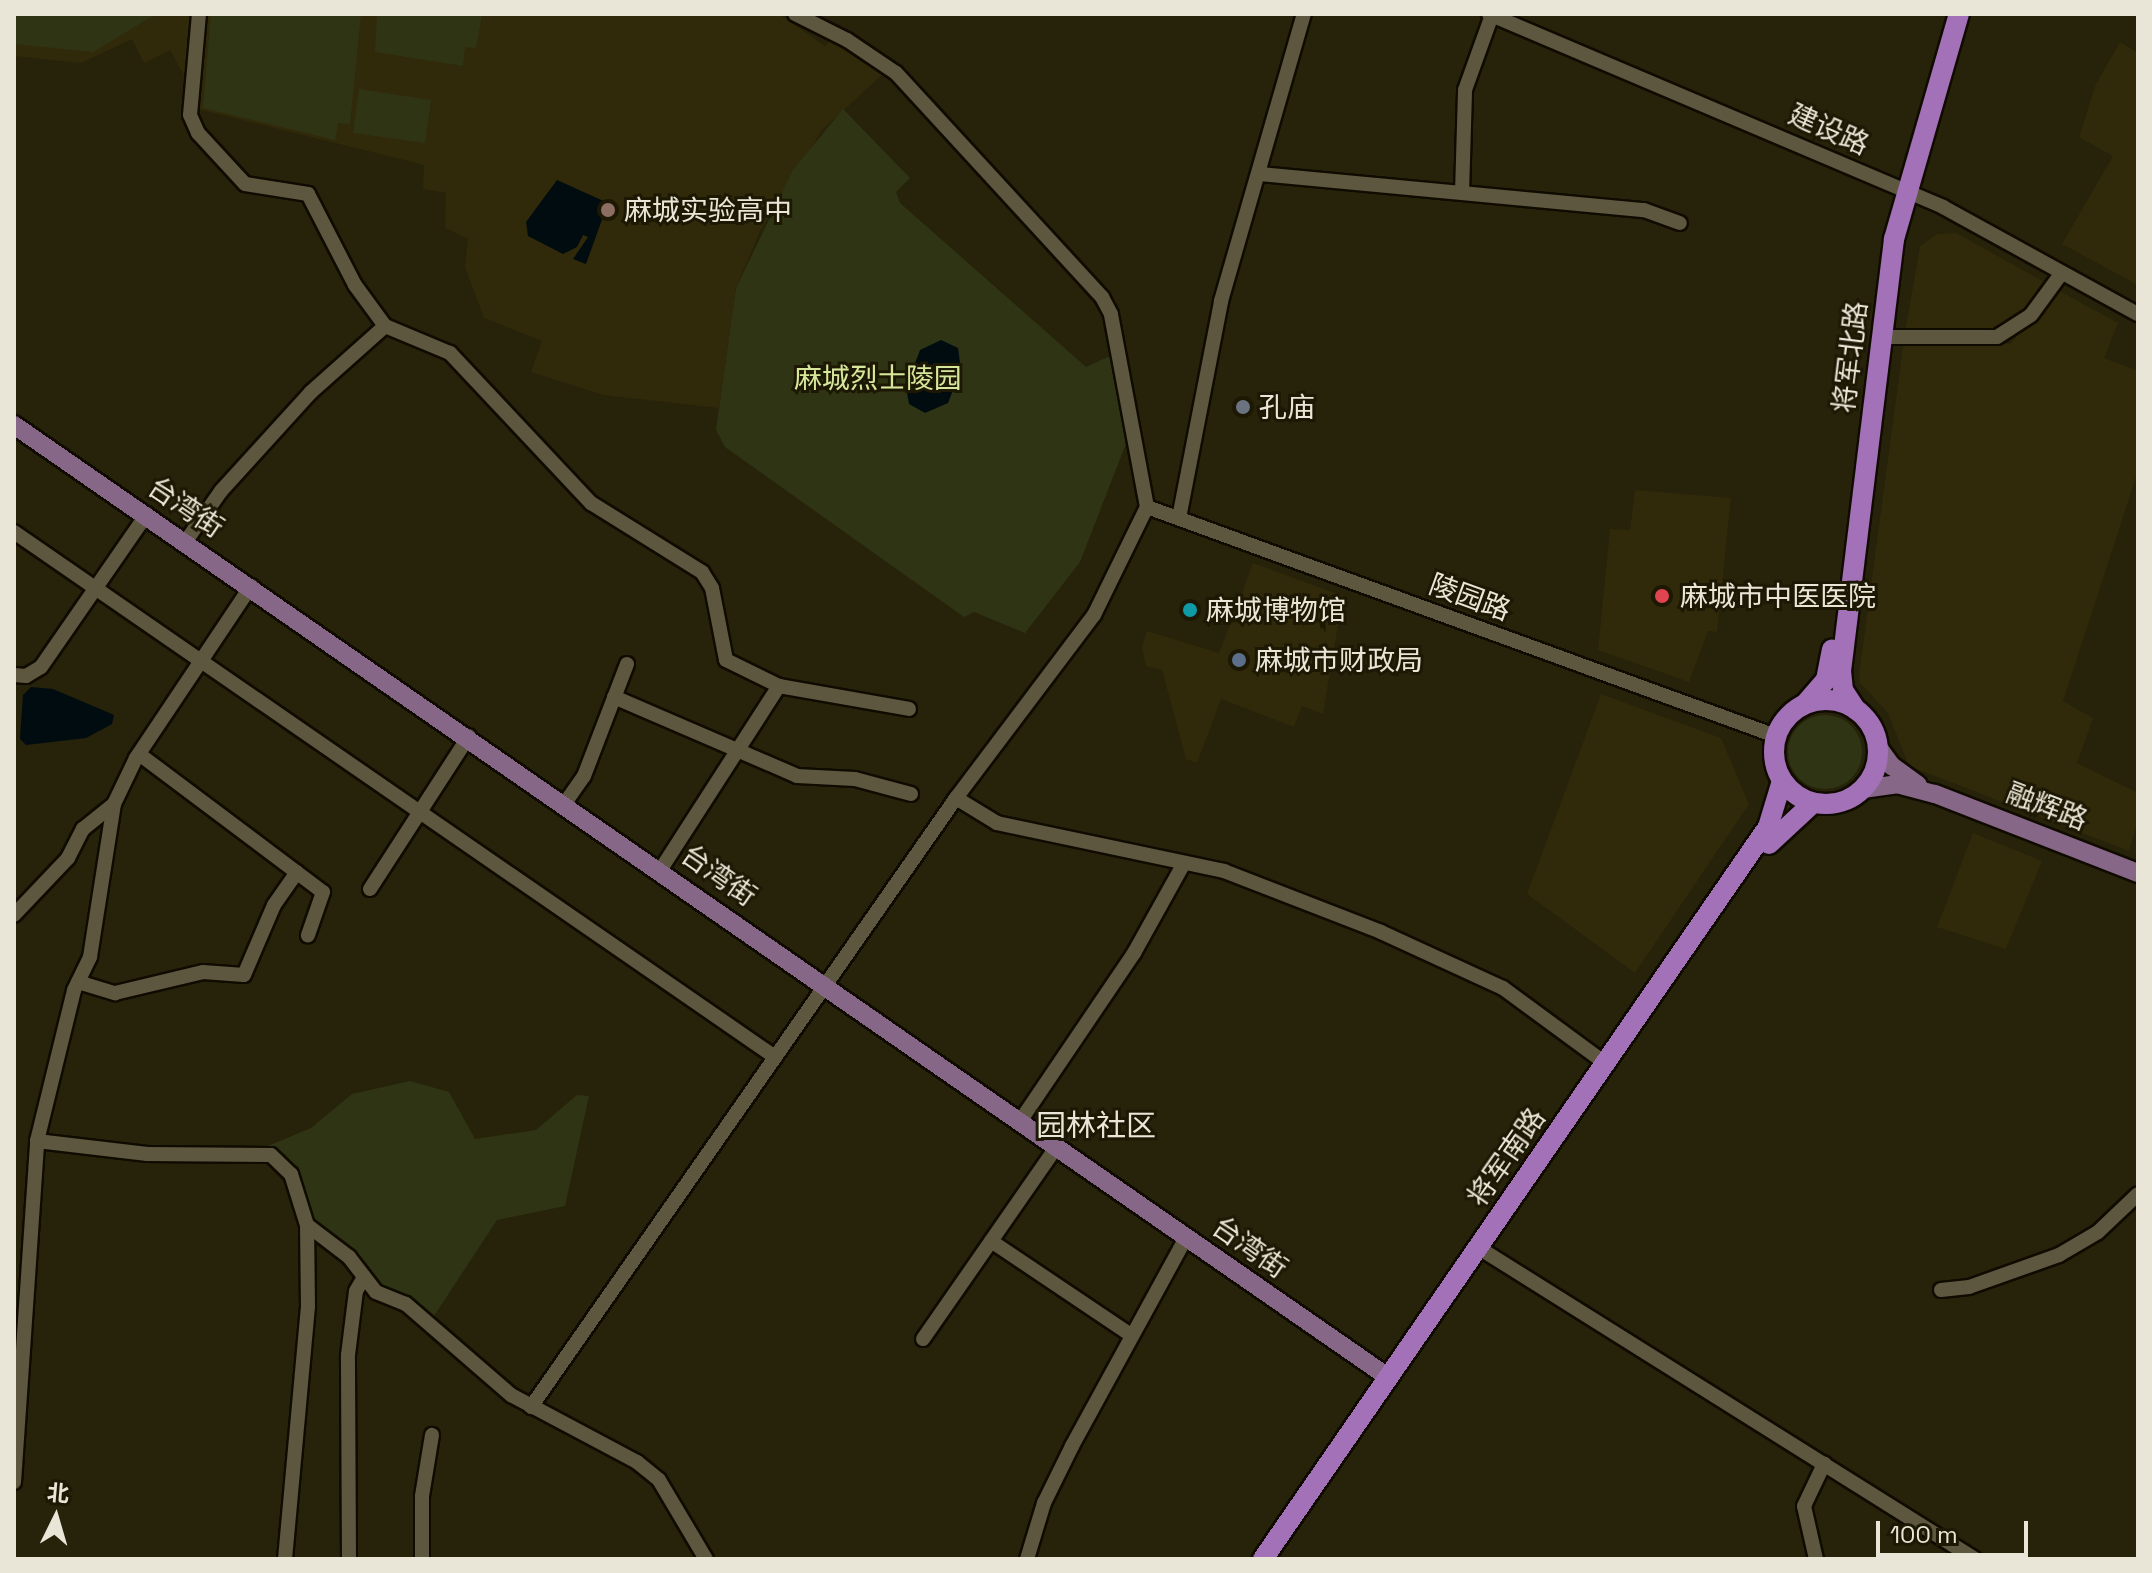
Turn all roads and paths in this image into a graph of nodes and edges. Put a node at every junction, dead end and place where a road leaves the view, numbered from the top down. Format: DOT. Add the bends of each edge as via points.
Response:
graph roads {
  1 [pos="199,14"];
  2 [pos="795,14"];
  3 [pos="1304,14"];
  4 [pos="1947,14"];
  5 [pos="1959,14"];
  6 [pos="1491,15"];
  7 [pos="816,20"];
  8 [pos="1260,174"];
  9 [pos="1901,189"];
  10 [pos="1462,193"];
  11 [pos="1680,223"];
  12 [pos="2061,274"];
  13 [pos="2138,314"];
  14 [pos="385,326"];
  15 [pos="1880,337"];
  16 [pos="14,425"];
  17 [pos="1147,507"];
  18 [pos="147,514"];
  19 [pos="1179,518"];
  20 [pos="14,532"];
  21 [pos="186,541"];
  22 [pos="251,586"];
  23 [pos="96,588"];
  24 [pos="201,661"];
  25 [pos="627,664"];
  26 [pos="14,675"];
  27 [pos="779,686"];
  28 [pos="614,697"];
  29 [pos="1805,704"];
  30 [pos="909,709"];
  31 [pos="1856,710"];
  32 [pos="469,736"];
  33 [pos="1776,736"];
  34 [pos="1878,747"];
  35 [pos="735,749"];
  36 [pos="139,754"];
  37 [pos="1782,781"];
  38 [pos="1863,789"];
  39 [pos="911,794"];
  40 [pos="1935,794"];
  41 [pos="956,798"];
  42 [pos="565,803"];
  43 [pos="1813,803"];
  44 [pos="114,804"];
  45 [pos="420,813"];
  46 [pos="1183,865"];
  47 [pos="661,869"];
  48 [pos="297,872"];
  49 [pos="2138,873"];
  50 [pos="370,889"];
  51 [pos="14,915"];
  52 [pos="308,935"];
  53 [pos="78,982"];
  54 [pos="826,984"];
  55 [pos="775,1057"];
  56 [pos="1605,1063"];
  57 [pos="1021,1120"];
  58 [pos="37,1141"];
  59 [pos="1057,1146"];
  60 [pos="2138,1194"];
  61 [pos="307,1225"];
  62 [pos="1187,1236"];
  63 [pos="991,1241"];
  64 [pos="1487,1253"];
  65 [pos="364,1277"];
  66 [pos="1941,1290"];
  67 [pos="1131,1335"];
  68 [pos="923,1339"];
  69 [pos="1388,1377"];
  70 [pos="531,1407"];
  71 [pos="16,1429"];
  72 [pos="432,1435"];
  73 [pos="1824,1464"];
  74 [pos="14,1482"];
  75 [pos="285,1559"];
  76 [pos="349,1559"];
  77 [pos="422,1559"];
  78 [pos="706,1559"];
  79 [pos="1027,1559"];
  80 [pos="1263,1559"];
  81 [pos="1276,1559"];
  82 [pos="1816,1559"];
  83 [pos="1975,1559"];
  1 -- 14 [label="street" via="190,115 195,130 245,184 308,194 355,285"];
  2 -- 7 [label="street"];
  3 -- 8 [label="street"];
  4 -- 9 [label="highway, 将军北路"];
  5 -- 9 [label="highway, 将军北路"];
  6 -- 9 [label="street, 建设路"];
  6 -- 10 [label="street" via="1465,90"];
  7 -- 17 [label="street" via="896,73 1102,297 1115,329"];
  8 -- 10 [label="street"];
  8 -- 19 [label="street" via="1221,301"];
  9 -- 12 [label="street, 建设路"];
  9 -- 15 [label="highway, 将军北路"];
  9 -- 29 [label="highway, 将军北路" via="1869,333 1829,670"];
  10 -- 11 [label="street" via="1644,210"];
  12 -- 13 [label="street, 建设路"];
  12 -- 15 [label="street" via="2031,315 2006,334 1977,340"];
  14 -- 21 [label="street" via="311,392 221,491"];
  14 -- 27 [label="street" via="450,353 591,503 702,572 712,588 726,660"];
  15 -- 31 [label="highway, 将军北路" via="1841,671 1843,690"];
  16 -- 18 [label="main road, 台湾街"];
  17 -- 19 [label="street, 陵园路"];
  17 -- 41 [label="street" via="1094,615"];
  18 -- 21 [label="main road, 台湾街"];
  18 -- 23 [label="street"];
  19 -- 33 [label="street, 陵园路"];
  20 -- 23 [label="street"];
  21 -- 22 [label="main road, 台湾街"];
  22 -- 24 [label="street"];
  22 -- 32 [label="main road, 台湾街"];
  23 -- 24 [label="street"];
  23 -- 26 [label="street" via="38,671"];
  24 -- 36 [label="street"];
  24 -- 45 [label="street"];
  25 -- 28 [label="street"];
  27 -- 30 [label="street"];
  27 -- 35 [label="street"];
  28 -- 35 [label="street"];
  28 -- 42 [label="street" via="584,776"];
  29 -- 31 [label="highway" via="1831,700"];
  29 -- 33 [label="highway" via="1790,714"];
  31 -- 34 [label="highway" via="1869,722"];
  32 -- 42 [label="main road, 台湾街"];
  32 -- 45 [label="street"];
  33 -- 37 [label="highway" via="1775,764"];
  34 -- 38 [label="highway" via="1874,773"];
  34 -- 40 [label="main road" via="1899,773"];
  35 -- 39 [label="street" via="811,780 855,779"];
  35 -- 47 [label="street"];
  36 -- 44 [label="street"];
  36 -- 48 [label="street"];
  37 -- 43 [label="highway"];
  37 -- 56 [label="highway, 将军南路" via="1768,827"];
  38 -- 40 [label="main road" via="1897,784"];
  38 -- 43 [label="highway" via="1841,803"];
  40 -- 49 [label="main road, 融辉路"];
  41 -- 46 [label="street" via="997,823"];
  41 -- 54 [label="street"];
  42 -- 47 [label="main road, 台湾街"];
  43 -- 64 [label="highway, 将军南路" via="1773,839"];
  44 -- 51 [label="street" via="83,829 68,858"];
  44 -- 53 [label="street" via="90,957"];
  45 -- 50 [label="street"];
  45 -- 55 [label="street"];
  46 -- 56 [label="street" via="1224,871 1475,974 1530,1005"];
  46 -- 57 [label="street" via="1134,953"];
  47 -- 54 [label="main road, 台湾街"];
  48 -- 52 [label="street" via="323,892"];
  48 -- 53 [label="street" via="274,905 244,975 203,972 115,993"];
  53 -- 58 [label="street"];
  54 -- 55 [label="street"];
  54 -- 57 [label="main road, 台湾街"];
  55 -- 70 [label="street"];
  56 -- 69 [label="highway, 将军南路"];
  57 -- 59 [label="main road, 台湾街"];
  58 -- 61 [label="street" via="147,1154 271,1155 291,1174"];
  58 -- 71 [label="street"];
  59 -- 62 [label="main road, 台湾街"];
  59 -- 63 [label="street"];
  60 -- 66 [label="street" via="2077,1246 1969,1287"];
  61 -- 65 [label="street" via="349,1257"];
  61 -- 75 [label="street" via="308,1306"];
  62 -- 67 [label="street"];
  62 -- 69 [label="main road, 台湾街"];
  63 -- 67 [label="street"];
  63 -- 68 [label="street"];
  64 -- 73 [label="street"];
  64 -- 81 [label="highway, 将军南路"];
  65 -- 70 [label="street" via="376,1292 406,1304"];
  65 -- 76 [label="street" via="356,1291 348,1355"];
  67 -- 79 [label="street" via="1044,1503"];
  69 -- 80 [label="highway, 将军南路"];
  70 -- 78 [label="street" via="623,1452 659,1480"];
  71 -- 74 [label="street"];
  72 -- 77 [label="street" via="422,1496"];
  73 -- 82 [label="street" via="1804,1506"];
  73 -- 83 [label="street"];
}
